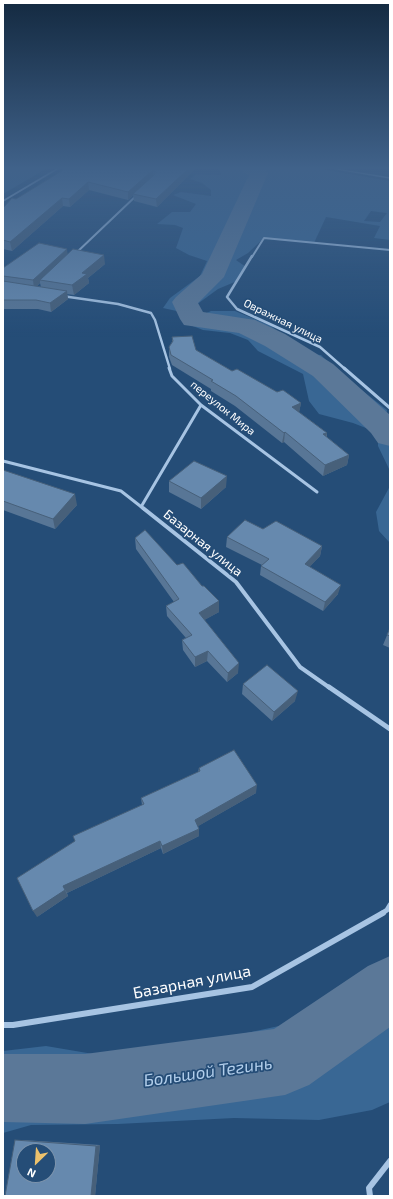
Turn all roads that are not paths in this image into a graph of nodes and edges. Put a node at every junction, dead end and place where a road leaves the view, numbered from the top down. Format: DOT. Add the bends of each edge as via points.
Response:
graph roads {
  1 [pos="105,225"];
  2 [pos="390,250"];
  3 [pos="74,255"];
  4 [pos="57,295"];
  5 [pos="201,404"];
  6 [pos="390,408"];
  7 [pos="3,461"];
  8 [pos="317,492"];
  9 [pos="140,507"];
  10 [pos="390,729"];
  11 [pos="390,905"];
  12 [pos="3,1025"];
  13 [pos="390,1161"];
  14 [pos="370,1196"];
  1 -- 3 [label="street"];
  2 -- 6 [label="street, Овражная улица" via="264,238 227,297 238,309 320,347"];
  4 -- 5 [label="street, переулок Мира" via="151,312 172,376"];
  5 -- 8 [label="street, переулок Мира"];
  5 -- 9 [label="street"];
  7 -- 9 [label="street, Базарная улица" via="121,491"];
  9 -- 10 [label="street, Базарная улица" via="236,582 300,667"];
  11 -- 12 [label="street, Базарная улица" via="387,910 252,987"];
  13 -- 14 [label="street" via="369,1188"];
}
